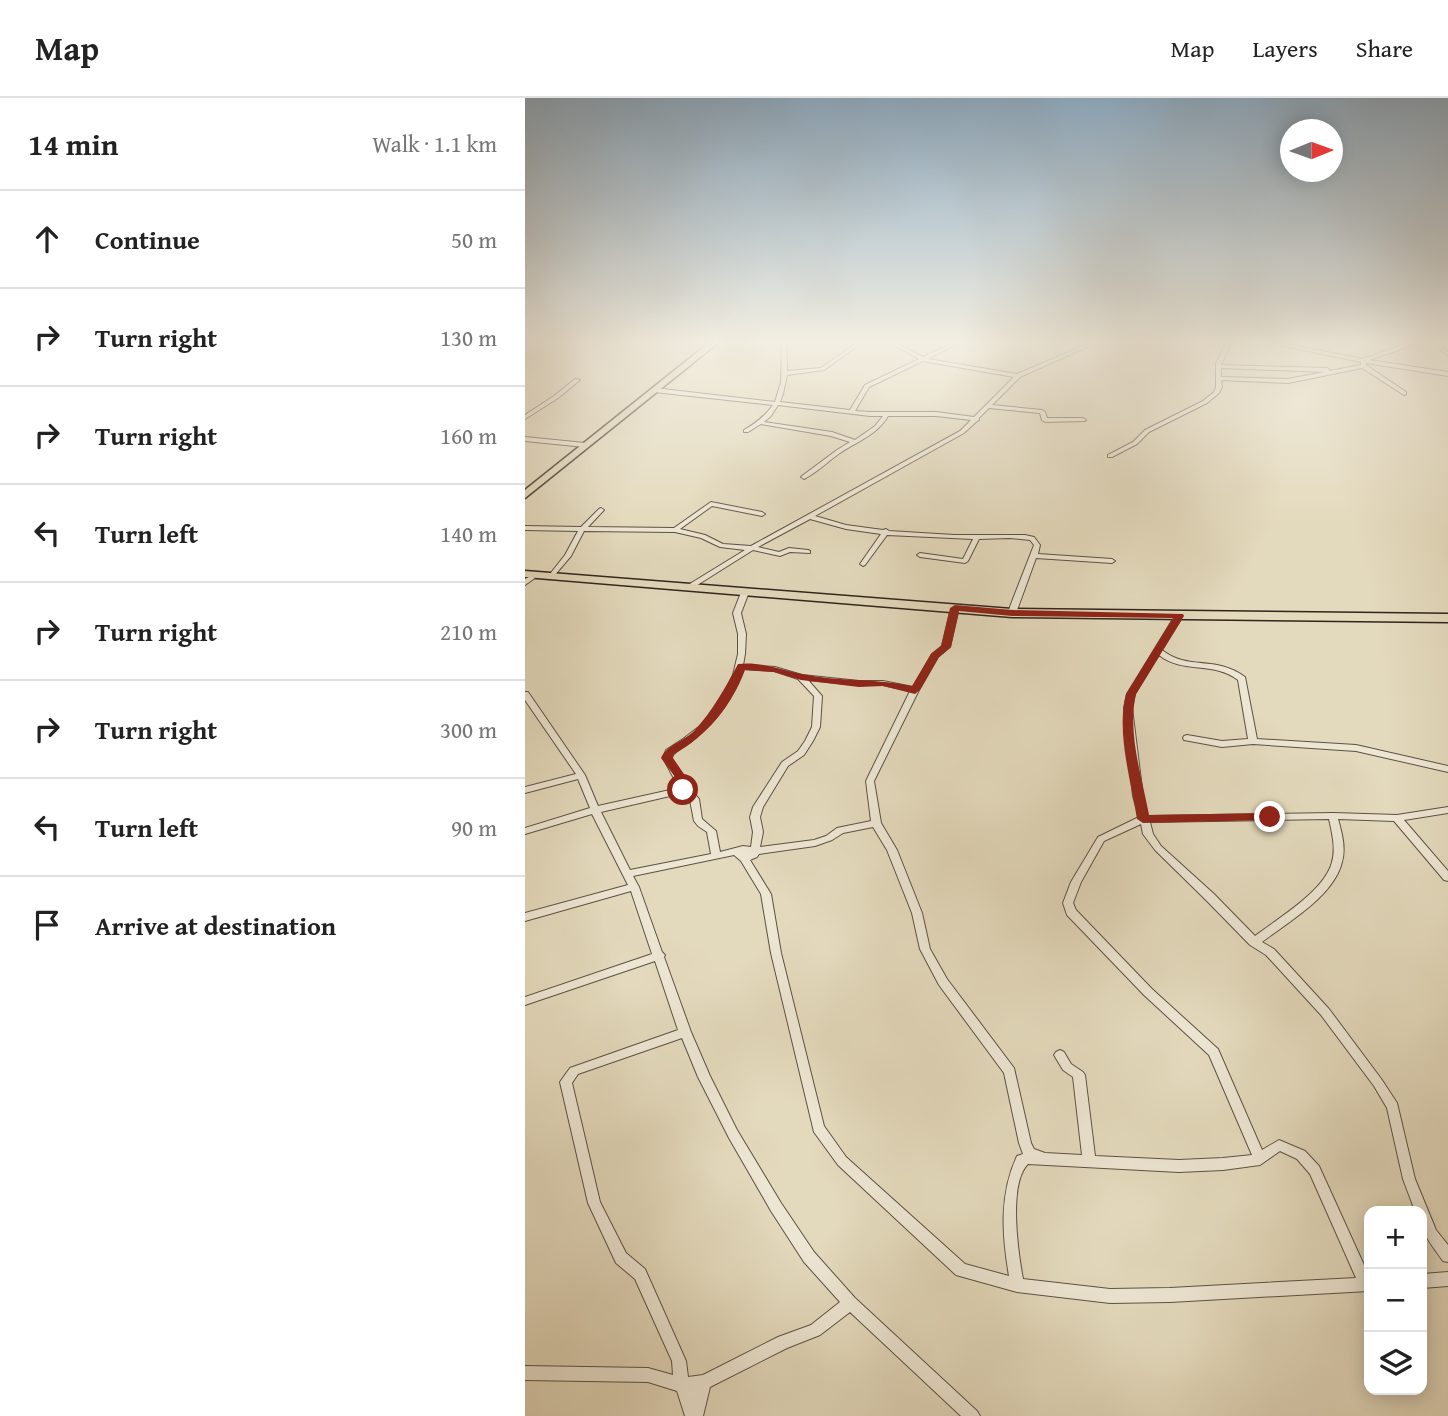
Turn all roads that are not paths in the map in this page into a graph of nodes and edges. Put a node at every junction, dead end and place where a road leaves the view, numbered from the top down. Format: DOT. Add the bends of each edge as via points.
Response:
graph roads {
  1 [pos="546,404"];
  2 [pos="637,404"];
  3 [pos="777,404"];
  4 [pos="789,404"];
  5 [pos="857,404"];
  6 [pos="1202,404"];
  7 [pos="988,405"];
  8 [pos="852,412"];
  9 [pos="886,415"];
  10 [pos="525,416"];
  11 [pos="977,419"];
  12 [pos="1083,420"];
  13 [pos="762,423"];
  14 [pos="746,431"];
  15 [pos="525,439"];
  16 [pos="855,442"];
  17 [pos="585,445"];
  18 [pos="1110,456"];
  19 [pos="804,477"];
  20 [pos="525,495"];
  21 [pos="601,510"];
  22 [pos="762,514"];
  23 [pos="808,516"];
  24 [pos="525,528"];
  25 [pos="582,529"];
  26 [pos="675,530"];
  27 [pos="885,531"];
  28 [pos="977,537"];
  29 [pos="752,548"];
  30 [pos="809,552"];
  31 [pos="920,555"];
  32 [pos="1035,556"];
  33 [pos="1112,561"];
  34 [pos="863,564"];
  35 [pos="552,575"];
  36 [pos="527,578"];
  37 [pos="582,578"];
  38 [pos="691,587"];
  39 [pos="745,592"];
  40 [pos="955,608"];
  41 [pos="1012,613"];
  42 [pos="1179,616"];
  43 [pos="1448,618"];
  44 [pos="1159,651"];
  45 [pos="741,667"];
  46 [pos="801,677"];
  47 [pos="843,682"];
  48 [pos="915,690"];
  49 [pos="525,694"];
  50 [pos="818,695"];
  51 [pos="1187,738"];
  52 [pos="1254,741"];
  53 [pos="1448,769"];
  54 [pos="581,775"];
  55 [pos="525,790"];
  56 [pos="683,790"];
  57 [pos="595,810"];
  58 [pos="1448,810"];
  59 [pos="1333,816"];
  60 [pos="1397,818"];
  61 [pos="1143,819"];
  62 [pos="876,823"];
  63 [pos="525,831"];
  64 [pos="749,852"];
  65 [pos="716,856"];
  66 [pos="627,874"];
  67 [pos="1448,878"];
  68 [pos="634,887"];
  69 [pos="525,916"];
  70 [pos="1254,942"];
  71 [pos="660,955"];
  72 [pos="525,1001"];
  73 [pos="685,1032"];
  74 [pos="1060,1055"];
  75 [pos="1025,1143"];
  76 [pos="1042,1158"];
  77 [pos="1260,1159"];
  78 [pos="1089,1160"];
  79 [pos="1020,1163"];
  80 [pos="1448,1255"];
  81 [pos="1364,1275"];
  82 [pos="1448,1279"];
  83 [pos="1427,1281"];
  84 [pos="1364,1284"];
  85 [pos="1017,1285"];
  86 [pos="850,1303"];
  87 [pos="525,1373"];
  88 [pos="704,1382"];
  89 [pos="682,1385"];
  90 [pos="694,1416"];
  91 [pos="972,1416"];
  1 -- 10 [label="street"];
  2 -- 17 [label="main road"];
  3 -- 13 [label="street"];
  4 -- 8 [label="street"];
  5 -- 8 [label="street"];
  6 -- 18 [label="street"];
  7 -- 11 [label="street"];
  7 -- 12 [label="street" via="1042,412 1045,420 1052,422"];
  8 -- 9 [label="street"];
  9 -- 11 [label="street"];
  9 -- 16 [label="street" via="876,429"];
  11 -- 23 [label="street" via="933,450"];
  13 -- 14 [label="street"];
  13 -- 16 [label="street"];
  15 -- 17 [label="street"];
  16 -- 19 [label="street"];
  17 -- 20 [label="main road"];
  21 -- 25 [label="street"];
  22 -- 26 [label="street" via="711,504"];
  23 -- 27 [label="street"];
  23 -- 29 [label="street"];
  24 -- 25 [label="street"];
  25 -- 26 [label="street"];
  25 -- 35 [label="street"];
  26 -- 29 [label="street" via="722,546"];
  27 -- 28 [label="street"];
  27 -- 34 [label="street"];
  28 -- 31 [label="street" via="965,561"];
  28 -- 32 [label="street" via="1032,538 1037,545"];
  29 -- 30 [label="street" via="780,554"];
  29 -- 38 [label="street"];
  32 -- 33 [label="street"];
  32 -- 41 [label="street"];
  35 -- 36 [label="main road"];
  35 -- 37 [label="main road"];
  36 -- 37 [label="main road"];
  37 -- 38 [label="main road"];
  38 -- 39 [label="main road"];
  39 -- 40 [label="main road"];
  39 -- 45 [label="street" via="737,613"];
  40 -- 41 [label="main road"];
  40 -- 48 [label="street" via="946,647 935,656"];
  41 -- 42 [label="main road"];
  42 -- 43 [label="main road"];
  42 -- 44 [label="street"];
  44 -- 52 [label="street" via="1176,661 1224,667 1236,673 1242,679"];
  44 -- 61 [label="street" via="1131,694 1128,708"];
  45 -- 46 [label="street" via="775,669"];
  45 -- 56 [label="street" via="733,688 701,730 669,752 667,758"];
  46 -- 47 [label="street"];
  46 -- 50 [label="street"];
  47 -- 48 [label="street"];
  47 -- 50 [label="street"];
  48 -- 62 [label="street" via="870,781"];
  49 -- 54 [label="street"];
  50 -- 64 [label="street" via="816,727 758,807 758,832"];
  51 -- 52 [label="street" via="1222,744"];
  52 -- 53 [label="street" via="1356,748"];
  54 -- 55 [label="street"];
  54 -- 57 [label="street"];
  56 -- 57 [label="street"];
  56 -- 65 [label="street" via="694,799 698,823 711,831"];
  57 -- 63 [label="street"];
  57 -- 66 [label="street"];
  58 -- 60 [label="street"];
  59 -- 60 [label="street"];
  59 -- 61 [label="street"];
  59 -- 70 [label="street" via="1339,839 1337,867 1317,895"];
  60 -- 67 [label="street"];
  61 -- 70 [label="street" via="1158,848"];
  61 -- 77 [label="street" via="1101,839 1076,882 1068,903 1071,912 1214,1052"];
  62 -- 64 [label="street" via="840,830 815,844"];
  62 -- 75 [label="street" via="917,913 925,949 943,982 1010,1071"];
  64 -- 65 [label="street"];
  64 -- 85 [label="street" via="753,874 766,894 818,1128 842,1161 961,1270"];
  65 -- 66 [label="street"];
  66 -- 68 [label="street"];
  68 -- 69 [label="street"];
  68 -- 71 [label="street"];
  70 -- 80 [label="street" via="1270,952 1325,1012 1394,1107 1409,1179 1431,1234"];
  71 -- 72 [label="street"];
  71 -- 73 [label="street"];
  73 -- 86 [label="street" via="733,1134 776,1207 809,1257"];
  73 -- 89 [label="street" via="574,1071 566,1082 594,1203 621,1258 640,1274 680,1362"];
  74 -- 78 [label="street" via="1079,1075"];
  75 -- 76 [label="street" via="1030,1153"];
  75 -- 79 [label="street"];
  76 -- 78 [label="street"];
  76 -- 79 [label="street" via="1026,1158"];
  77 -- 78 [label="street" via="1179,1166"];
  77 -- 81 [label="street" via="1279,1145 1300,1155 1315,1170"];
  79 -- 85 [label="street" via="1011,1205 1010,1241"];
  82 -- 83 [label="street"];
  84 -- 85 [label="street" via="1110,1296"];
  86 -- 88 [label="street" via="815,1331"];
  86 -- 91 [label="street"];
  87 -- 89 [label="street" via="648,1375"];
  88 -- 89 [label="street"];
  88 -- 90 [label="street"];
  89 -- 90 [label="street"];
}
